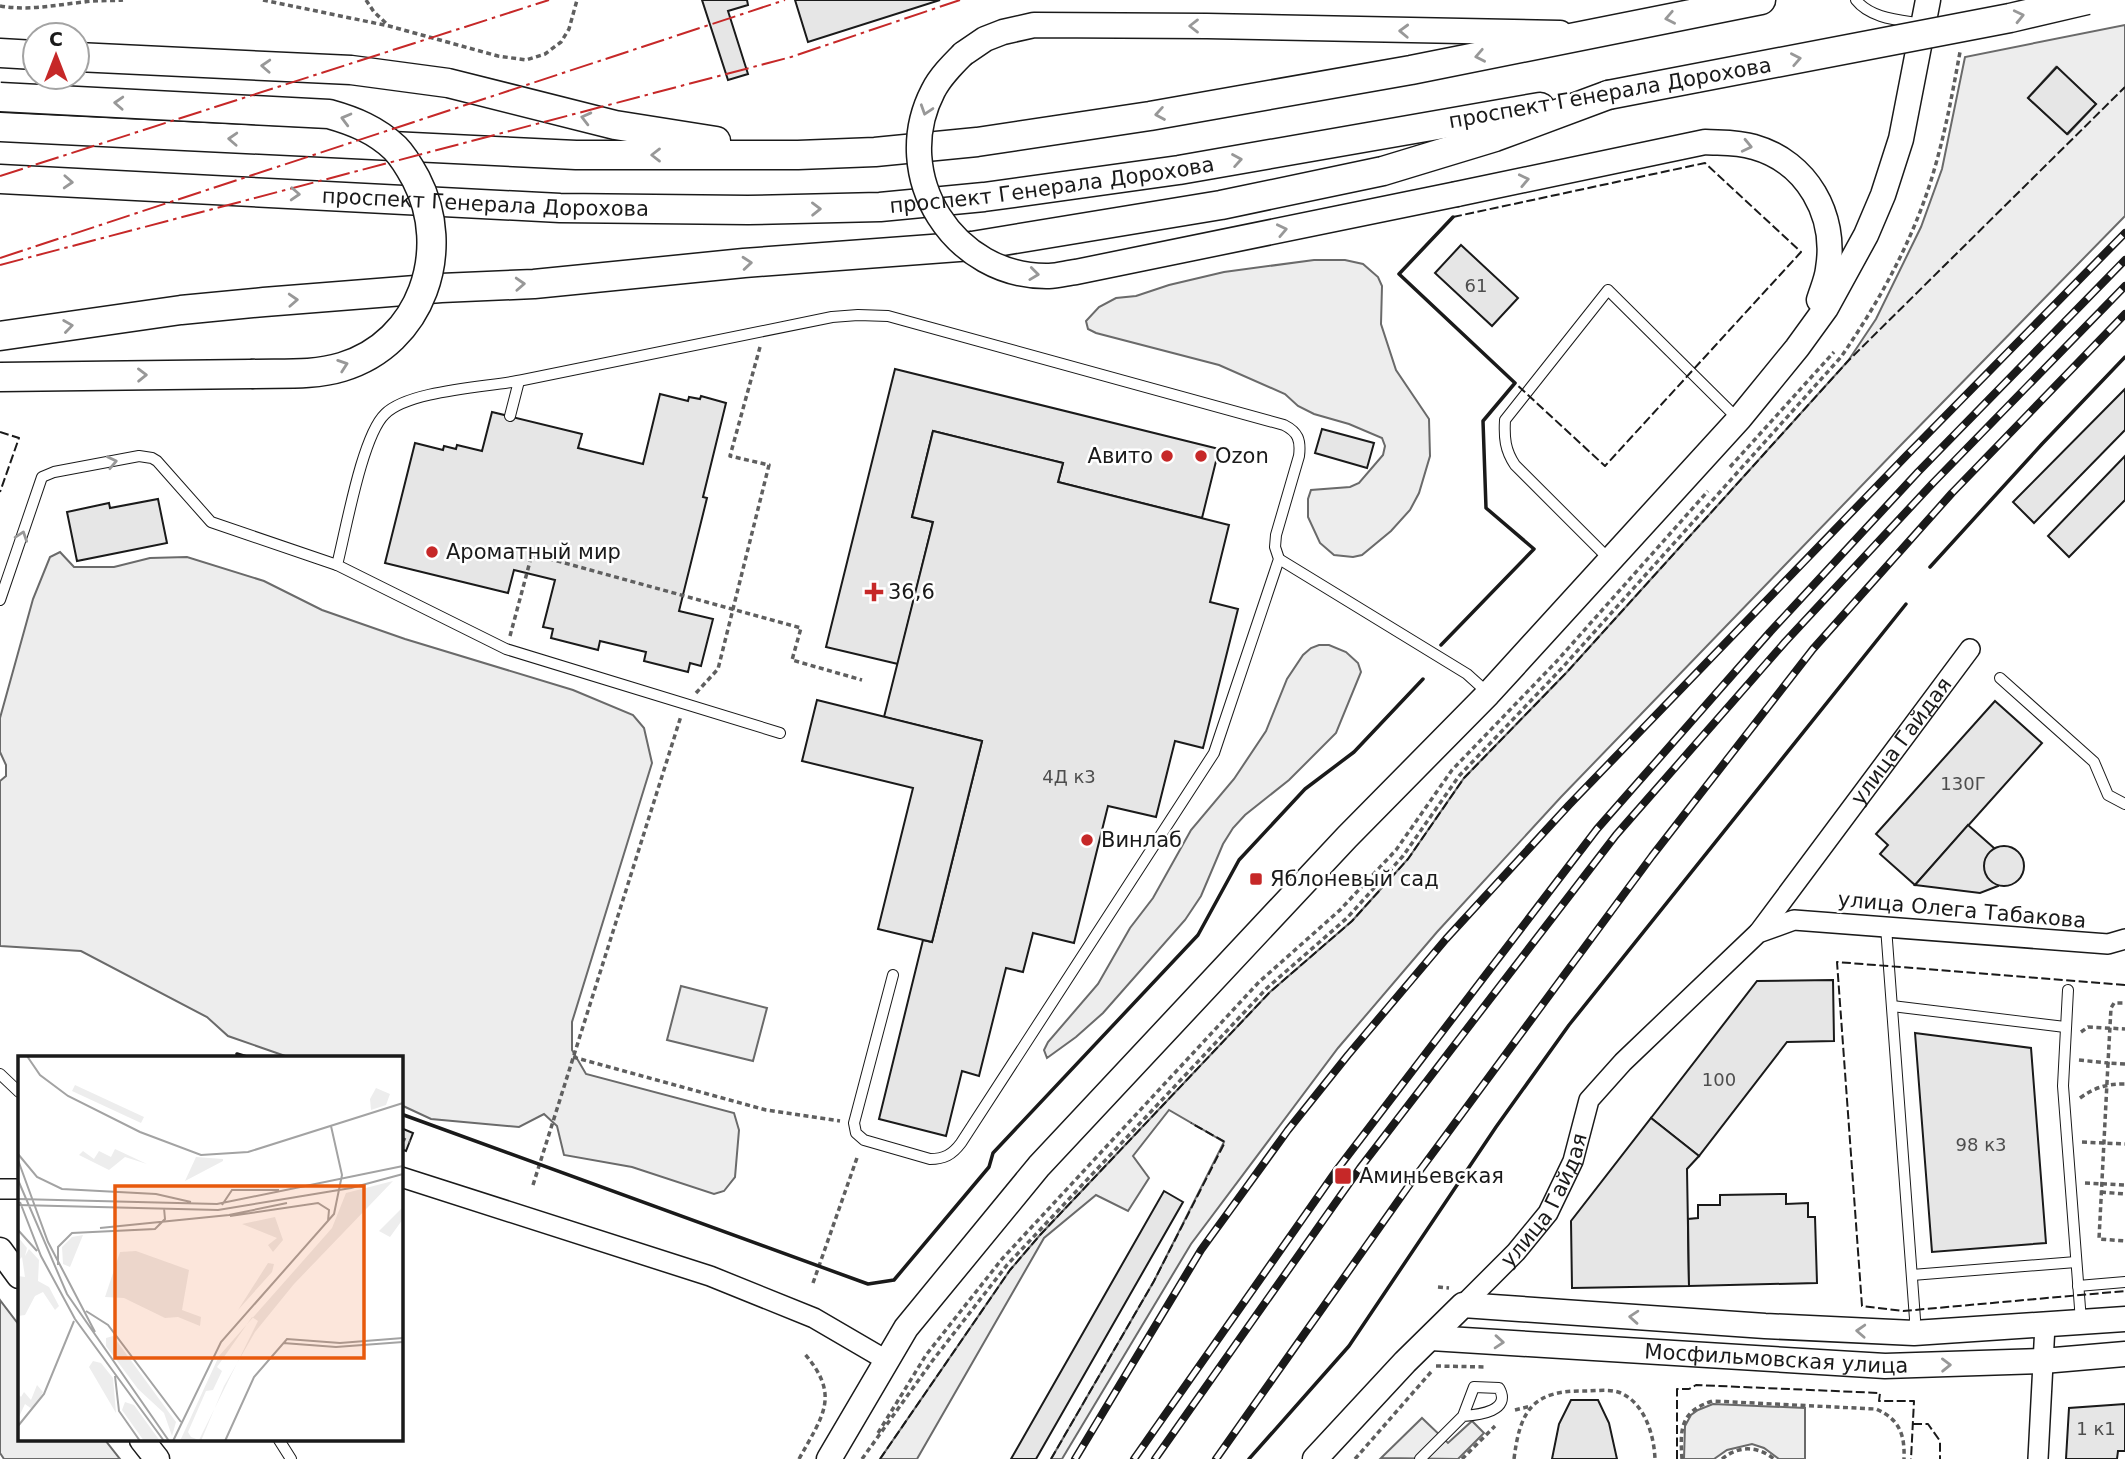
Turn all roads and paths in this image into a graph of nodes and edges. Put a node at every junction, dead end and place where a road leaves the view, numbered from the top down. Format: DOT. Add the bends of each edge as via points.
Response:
graph roads {
  1 [pos="123,0"];
  2 [pos="263,0"];
  3 [pos="366,0"];
  4 [pos="578,0"];
  5 [pos="1761,0"];
  6 [pos="1856,0"];
  7 [pos="2087,0"];
  8 [pos="0,6"];
  9 [pos="1926,12"];
  10 [pos="390,26"];
  11 [pos="1595,33"];
  12 [pos="1962,43"];
  13 [pos="0,53"];
  14 [pos="21,54"];
  15 [pos="91,58"];
  16 [pos="1608,95"];
  17 [pos="0,97"];
  18 [pos="0,127"];
  19 [pos="798,155"];
  20 [pos="0,179"];
  21 [pos="764,331"];
  22 [pos="0,336"];
  23 [pos="1797,348"];
  24 [pos="1834,352"];
  25 [pos="0,377"];
  26 [pos="519,381"];
  27 [pos="510,416"];
  28 [pos="1739,419"];
  29 [pos="1727,470"];
  30 [pos="1709,490"];
  31 [pos="1279,559"];
  32 [pos="1610,561"];
  33 [pos="337,565"];
  34 [pos="0,600"];
  35 [pos="733,609"];
  36 [pos="506,649"];
  37 [pos="1970,649"];
  38 [pos="2000,678"];
  39 [pos="862,680"];
  40 [pos="1488,694"];
  41 [pos="685,704"];
  42 [pos="780,733"];
  43 [pos="1451,770"];
  44 [pos="1459,776"];
  45 [pos="2125,804"];
  46 [pos="1794,920"];
  47 [pos="1886,927"];
  48 [pos="1758,933"];
  49 [pos="2125,939"];
  50 [pos="893,975"];
  51 [pos="2068,990"];
  52 [pos="2125,1003"];
  53 [pos="1892,1006"];
  54 [pos="2065,1027"];
  55 [pos="2110,1028"];
  56 [pos="2125,1029"];
  57 [pos="2080,1042"];
  58 [pos="2080,1052"];
  59 [pos="573,1057"];
  60 [pos="2108,1063"];
  61 [pos="2125,1064"];
  62 [pos="0,1074"];
  63 [pos="2107,1084"];
  64 [pos="2125,1084"];
  65 [pos="18,1091"];
  66 [pos="2065,1120"];
  67 [pos="854,1123"];
  68 [pos="402,1138"];
  69 [pos="864,1140"];
  70 [pos="2067,1141"];
  71 [pos="410,1142"];
  72 [pos="2104,1143"];
  73 [pos="2125,1144"];
  74 [pos="402,1177"];
  75 [pos="2071,1182"];
  76 [pos="2102,1184"];
  77 [pos="533,1185"];
  78 [pos="2125,1185"];
  79 [pos="0,1189"];
  80 [pos="18,1189"];
  81 [pos="2101,1192"];
  82 [pos="2125,1194"];
  83 [pos="2125,1241"];
  84 [pos="0,1250"];
  85 [pos="2076,1262"];
  86 [pos="18,1275"];
  87 [pos="1912,1275"];
  88 [pos="0,1277"];
  89 [pos="2125,1282"];
  90 [pos="813,1283"];
  91 [pos="18,1286"];
  92 [pos="2078,1286"];
  93 [pos="1463,1305"];
  94 [pos="2125,1319"];
  95 [pos="2081,1323"];
  96 [pos="2045,1325"];
  97 [pos="1914,1333"];
  98 [pos="1430,1338"];
  99 [pos="804,1353"];
  100 [pos="2125,1354"];
  101 [pos="886,1360"];
  102 [pos="2043,1361"];
  103 [pos="1532,1406"];
  104 [pos="1510,1411"];
  105 [pos="1463,1416"];
  106 [pos="1502,1420"];
  107 [pos="143,1442"];
  108 [pos="280,1442"];
  109 [pos="1468,1457"];
  110 [pos="156,1459"];
  111 [pos="291,1459"];
  112 [pos="799,1459"];
  113 [pos="829,1459"];
  114 [pos="862,1459"];
  115 [pos="1315,1459"];
  116 [pos="1420,1459"];
  117 [pos="1462,1459"];
  118 [pos="1514,1459"];
  119 [pos="1655,1459"];
  120 [pos="1682,1459"];
  121 [pos="1722,1459"];
  122 [pos="1774,1459"];
  123 [pos="1904,1459"];
  124 [pos="2038,1459"];
  1 -- 8 [label="path" via="49,8"];
  2 -- 10 [label="path"];
  3 -- 10 [label="path"];
  4 -- 10 [label="path" via="561,42 526,60"];
  5 -- 11 [label="main road, one-way"];
  6 -- 9 [label="lane" via="1880,16"];
  16 -- 7 [label="main road, проспект Генерала Дорохова, one-way, bridge"];
  9 -- 23 [label="street" via="1901,139 1883,195 1826,308"];
  11 -- 19 [label="main road, one-way" via="1150,116 977,142"];
  11 -- 23 [label="street, one-way, bridge" via="1034,25 994,36 950,67 933,89 925,110 918,140 919,167 932,203 951,232 971,251 995,265 1049,276 1705,142 1745,145 1786,161 1821,202 1829,234 1828,268"];
  12 -- 44 [label="path" via="1935,168 1914,224 1892,274 1841,357"];
  13 -- 14 [label="main road"];
  19 -- 15 [label="main road, one-way" via="615,125 447,83 351,70"];
  20 -- 16 [label="main road, проспект Генерала Дорохова, one-way" via="560,208 880,207 1179,170"];
  22 -- 16 [label="main road, one-way" via="264,302 972,246 1221,205 1383,171 1495,137"];
  25 -- 17 [label="main road, one-way, bridge" via="314,373 344,367 389,340 405,322 427,282 433,249 428,207 408,164 396,149 356,122 329,114"];
  19 -- 18 [label="main road, one-way" via="576,155"];
  21 -- 26 [label="lane"];
  21 -- 31 [label="lane" via="832,317 888,316 1284,425 1300,443 1276,535"];
  21 -- 35 [label="path" via="730,456 769,465"];
  23 -- 28 [label="street"];
  24 -- 29 [label="path"];
  26 -- 27 [label="lane"];
  26 -- 33 [label="lane" via="414,399 385,414 371,433"];
  28 -- 32 [label="street"];
  28 -- 32 [label="lane" via="1608,290 1505,420 1504,440 1515,465"];
  30 -- 43 [label="path" via="1556,662"];
  31 -- 40 [label="lane" via="1466,674"];
  31 -- 69 [label="lane" via="1214,753 961,1143 950,1155 930,1159"];
  32 -- 40 [label="street"];
  34 -- 33 [label="lane, one-way" via="42,477 139,456 157,461 211,522"];
  33 -- 36 [label="lane"];
  35 -- 36 [label="path" via="532,554"];
  35 -- 39 [label="path" via="801,628 792,660"];
  35 -- 41 [label="path" via="718,670"];
  36 -- 41 [label="lane"];
  37 -- 48 [label="street, улица Гайдая"];
  38 -- 45 [label="lane" via="2094,762 2108,795"];
  40 -- 101 [label="street" via="1347,837 1039,1166 906,1328"];
  41 -- 42 [label="lane"];
  41 -- 59 [label="path"];
  43 -- 44 [label="path"];
  43 -- 114 [label="path" via="1396,850 1340,910 1259,982 1002,1259 926,1355"];
  44 -- 114 [label="path" via="1403,856 1347,918 1268,988 1007,1265"];
  46 -- 47 [label="street, улица Олега Табакова"];
  46 -- 48 [label="street, улица Гайдая"];
  47 -- 49 [label="street, улица Олега Табакова" via="2108,944"];
  47 -- 53 [label="lane"];
  48 -- 93 [label="street, улица Гайдая" via="1589,1100 1573,1161 1548,1213"];
  50 -- 67 [label="lane"];
  51 -- 54 [label="lane"];
  52 -- 55 [label="path" via="2112,1005"];
  53 -- 54 [label="lane"];
  53 -- 87 [label="lane"];
  54 -- 66 [label="lane"];
  55 -- 56 [label="path"];
  55 -- 57 [label="path" via="2085,1028"];
  55 -- 60 [label="path"];
  58 -- 60 [label="path" via="2079,1062"];
  59 -- 67 [label="path" via="766,1110"];
  59 -- 77 [label="path"];
  60 -- 61 [label="path"];
  60 -- 63 [label="path"];
  62 -- 65 [label="lane"];
  63 -- 64 [label="path"];
  63 -- 66 [label="path" via="2081,1097"];
  63 -- 72 [label="path"];
  66 -- 70 [label="lane"];
  67 -- 69 [label="lane"];
  68 -- 71 [label="path"];
  69 -- 90 [label="path"];
  70 -- 72 [label="path"];
  70 -- 75 [label="lane"];
  72 -- 73 [label="path"];
  72 -- 76 [label="path"];
  74 -- 101 [label="street" via="723,1280 814,1318"];
  75 -- 76 [label="path"];
  75 -- 85 [label="lane"];
  76 -- 78 [label="path"];
  76 -- 81 [label="path"];
  79 -- 80 [label="street"];
  81 -- 82 [label="path"];
  81 -- 83 [label="path" via="2099,1239"];
  84 -- 86 [label="street"];
  85 -- 87 [label="lane"];
  85 -- 92 [label="lane"];
  87 -- 97 [label="lane"];
  88 -- 91 [label="street"];
  89 -- 92 [label="lane"];
  92 -- 95 [label="lane"];
  97 -- 93 [label="street, Мосфильмовская улица, one-way"];
  93 -- 98 [label="street, улица Гайдая"];
  94 -- 95 [label="street, Мосфильмовская улица"];
  95 -- 96 [label="street, Мосфильмовская улица"];
  96 -- 97 [label="street, Мосфильмовская улица"];
  96 -- 102 [label="street"];
  98 -- 102 [label="street, Мосфильмовская улица, one-way" via="1885,1366"];
  98 -- 115 [label="street, улица Гайдая"];
  99 -- 112 [label="path" via="819,1370 826,1390 825,1405"];
  100 -- 102 [label="street, Мосфильмовская улица"];
  101 -- 113 [label="street"];
  102 -- 124 [label="street"];
  103 -- 104 [label="path"];
  103 -- 118 [label="path" via="1521,1423"];
  103 -- 119 [label="path" via="1562,1391 1618,1392 1634,1402 1647,1421"];
  105 -- 116 [label="lane"];
  106 -- 109 [label="path"];
  107 -- 110 [label="street"];
  108 -- 111 [label="lane"];
  109 -- 117 [label="path"];
  120 -- 123 [label="path" via="1685,1420 1692,1410 1713,1401 1876,1409 1895,1420 1902,1431"];
  121 -- 122 [label="path" via="1745,1448 1758,1449"];
}
